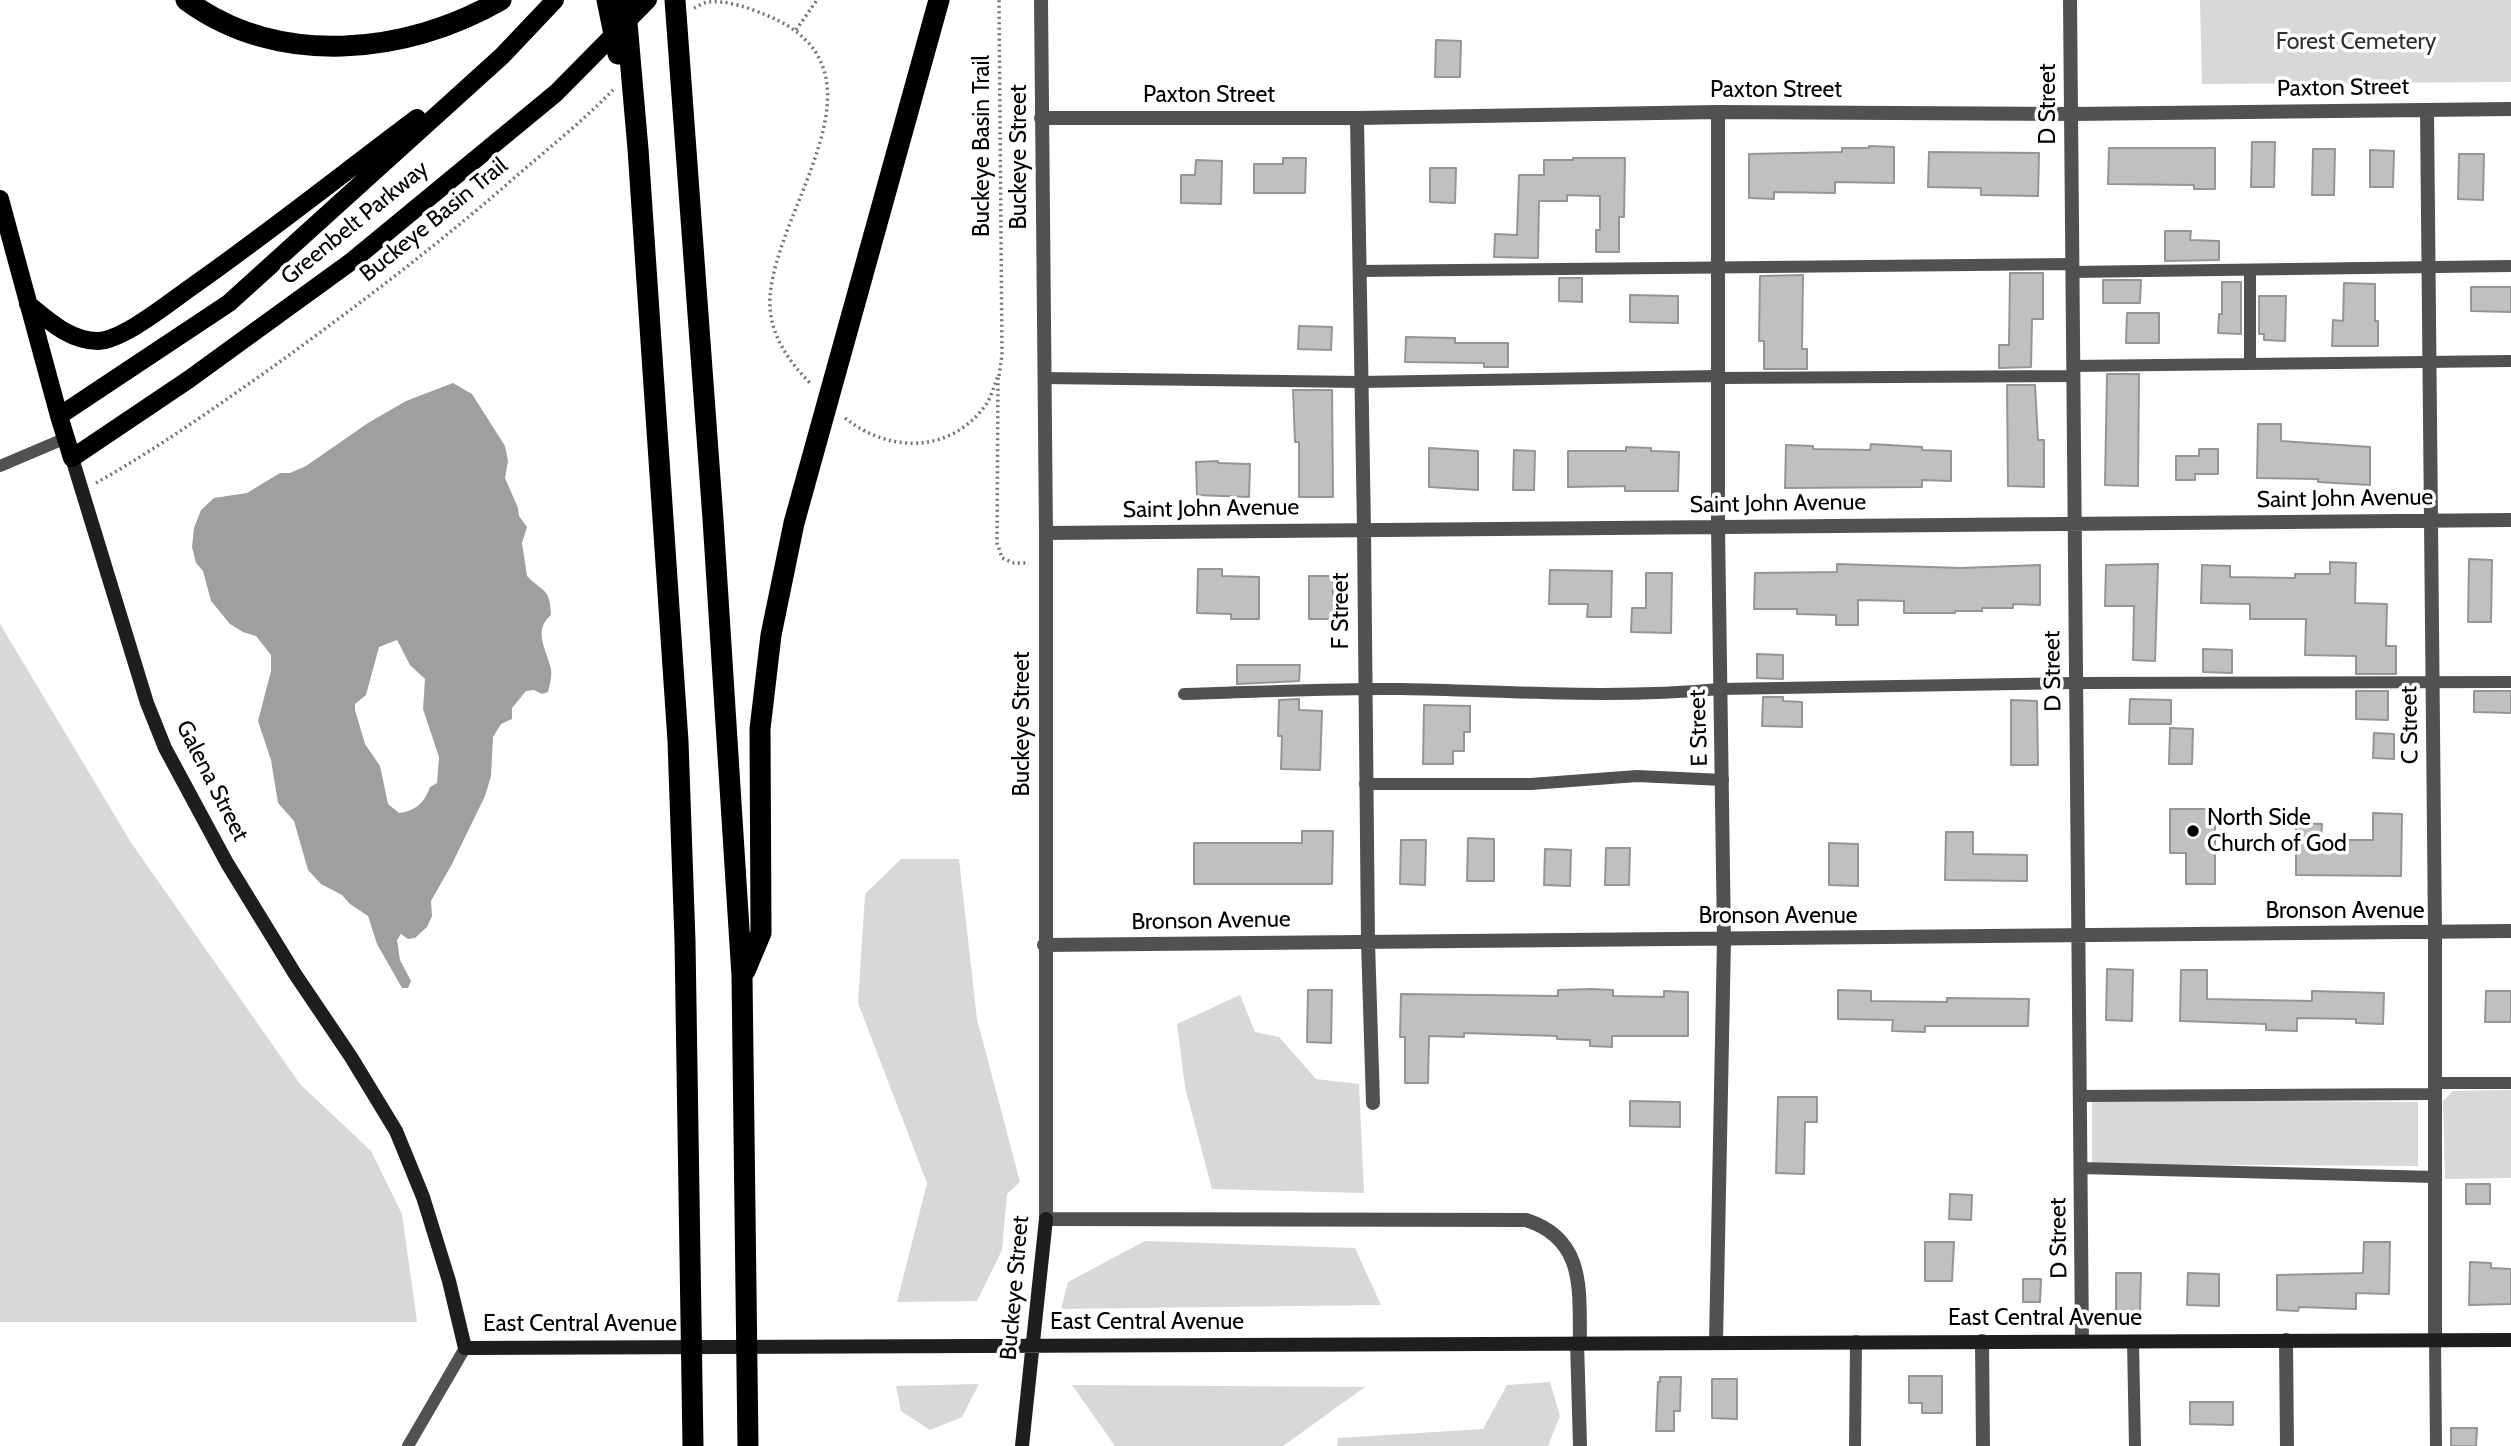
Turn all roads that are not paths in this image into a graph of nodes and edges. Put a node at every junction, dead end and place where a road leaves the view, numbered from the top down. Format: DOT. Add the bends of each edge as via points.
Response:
graph roads {
  1 [pos="186,0"];
  2 [pos="501,0"];
  3 [pos="555,0"];
  4 [pos="607,0"];
  5 [pos="625,0"];
  6 [pos="648,0"];
  7 [pos="939,0"];
  8 [pos="945,0"];
  9 [pos="1041,0"];
  10 [pos="2070,0"];
  11 [pos="684,4"];
  12 [pos="502,56"];
  13 [pos="919,76"];
  14 [pos="2511,109"];
  15 [pos="2427,110"];
  16 [pos="1718,113"];
  17 [pos="2071,114"];
  18 [pos="1041,118"];
  19 [pos="1357,118"];
  20 [pos="638,149"];
  21 [pos="0,199"];
  22 [pos="1718,267"];
  23 [pos="2511,267"];
  24 [pos="2072,268"];
  25 [pos="2428,268"];
  26 [pos="2250,270"];
  27 [pos="1359,271"];
  28 [pos="28,304"];
  29 [pos="2429,361"];
  30 [pos="2511,361"];
  31 [pos="2250,363"];
  32 [pos="2073,371"];
  33 [pos="1718,377"];
  34 [pos="1044,378"];
  35 [pos="1361,382"];
  36 [pos="59,416"];
  37 [pos="66,438"];
  38 [pos="72,458"];
  39 [pos="0,466"];
  40 [pos="2511,520"];
  41 [pos="2431,521"];
  42 [pos="2075,524"];
  43 [pos="1718,527"];
  44 [pos="1364,530"];
  45 [pos="1045,533"];
  46 [pos="2511,682"];
  47 [pos="2076,683"];
  48 [pos="2432,683"];
  49 [pos="1364,689"];
  50 [pos="1720,690"];
  51 [pos="1184,694"];
  52 [pos="1723,780"];
  53 [pos="1365,784"];
  54 [pos="2511,931"];
  55 [pos="2435,933"];
  56 [pos="2079,936"];
  57 [pos="1724,939"];
  58 [pos="1367,942"];
  59 [pos="1044,945"];
  60 [pos="742,976"];
  61 [pos="2511,1083"];
  62 [pos="2435,1089"];
  63 [pos="2080,1096"];
  64 [pos="1373,1103"];
  65 [pos="2081,1168"];
  66 [pos="2435,1177"];
  67 [pos="1046,1219"];
  68 [pos="2286,1340"];
  69 [pos="2435,1340"];
  70 [pos="2511,1340"];
  71 [pos="1856,1341"];
  72 [pos="1982,1341"];
  73 [pos="2082,1341"];
  74 [pos="2133,1341"];
  75 [pos="1578,1342"];
  76 [pos="1716,1342"];
  77 [pos="465,1348"];
  78 [pos="408,1446"];
  79 [pos="693,1446"];
  80 [pos="748,1446"];
  81 [pos="1022,1446"];
  82 [pos="1580,1446"];
  83 [pos="1855,1446"];
  84 [pos="1983,1446"];
  85 [pos="2135,1446"];
  86 [pos="2287,1446"];
  87 [pos="2436,1446"];
  1 -- 2 [label="highway" via="266,38 345,46 422,35"];
  3 -- 12 [label="main road, Greenbelt Parkway"];
  4 -- 20 [label="highway"];
  5 -- 20 [label="highway"];
  6 -- 38 [label="main road, Greenbelt Parkway" via="555,93 352,261"];
  7 -- 13 [label="highway"];
  8 -- 13 [label="highway"];
  9 -- 18 [label="street, Buckeye Street"];
  10 -- 17 [label="street, D Street"];
  11 -- 60 [label="highway" via="682,114"];
  12 -- 28 [label="main road" via="257,241 120,334 99,341 75,337"];
  12 -- 36 [label="main road, Greenbelt Parkway" via="229,303"];
  13 -- 60 [label="highway" via="794,523 771,635 760,729 761,933"];
  14 -- 15 [label="street, Paxton Street"];
  15 -- 17 [label="street, Paxton Street"];
  15 -- 25 [label="street, C Street"];
  16 -- 17 [label="street, Paxton Street"];
  16 -- 19 [label="street, Paxton Street"];
  16 -- 22 [label="street, E Street"];
  17 -- 24 [label="street, D Street"];
  18 -- 19 [label="street, Paxton Street"];
  18 -- 34 [label="street, Buckeye Street"];
  19 -- 27 [label="street, F Street"];
  20 -- 79 [label="highway" via="678,741"];
  21 -- 28 [label="main road, Galena Street"];
  22 -- 24 [label="lane"];
  22 -- 27 [label="lane"];
  22 -- 33 [label="street, E Street"];
  23 -- 25 [label="lane"];
  24 -- 26 [label="lane"];
  24 -- 32 [label="street, D Street"];
  25 -- 26 [label="lane"];
  25 -- 29 [label="street, C Street"];
  26 -- 31 [label="lane"];
  27 -- 35 [label="street, F Street"];
  28 -- 36 [label="main road, Galena Street"];
  29 -- 30 [label="lane"];
  29 -- 31 [label="lane"];
  29 -- 41 [label="street, C Street"];
  31 -- 32 [label="lane"];
  32 -- 33 [label="lane"];
  32 -- 42 [label="street, D Street"];
  33 -- 35 [label="lane"];
  33 -- 43 [label="street, E Street"];
  34 -- 35 [label="lane"];
  34 -- 45 [label="street, Buckeye Street"];
  35 -- 44 [label="street, F Street"];
  36 -- 37 [label="main road, Galena Street"];
  37 -- 38 [label="main road, Galena Street"];
  37 -- 39 [label="lane"];
  38 -- 77 [label="street, Galena Street" via="165,748 227,863 396,1131 423,1197"];
  40 -- 41 [label="street, Saint John Avenue"];
  41 -- 42 [label="street, Saint John Avenue"];
  41 -- 48 [label="street, C Street"];
  42 -- 43 [label="street, Saint John Avenue"];
  42 -- 47 [label="street, D Street"];
  43 -- 44 [label="street, Saint John Avenue"];
  43 -- 50 [label="street, E Street"];
  44 -- 45 [label="street, Saint John Avenue"];
  44 -- 49 [label="street, F Street"];
  45 -- 59 [label="street, Buckeye Street"];
  46 -- 48 [label="lane"];
  47 -- 48 [label="lane"];
  47 -- 50 [label="lane"];
  47 -- 56 [label="street, D Street"];
  48 -- 55 [label="street, C Street"];
  49 -- 50 [label="lane" via="1653,695"];
  49 -- 51 [label="lane"];
  49 -- 53 [label="street, F Street"];
  50 -- 52 [label="street, E Street"];
  52 -- 53 [label="lane" via="1637,776 1544,783"];
  52 -- 57 [label="street, E Street"];
  53 -- 58 [label="street, F Street"];
  54 -- 55 [label="street, Bronson Avenue"];
  55 -- 56 [label="street, Bronson Avenue"];
  55 -- 62 [label="street, C Street"];
  56 -- 57 [label="street, Bronson Avenue"];
  56 -- 63 [label="street, D Street"];
  57 -- 58 [label="street, Bronson Avenue"];
  57 -- 76 [label="street, E Street"];
  58 -- 59 [label="street, Bronson Avenue"];
  58 -- 64 [label="street, F Street"];
  59 -- 67 [label="street, Buckeye Street"];
  60 -- 80 [label="highway"];
  61 -- 62 [label="lane"];
  62 -- 63 [label="lane"];
  62 -- 66 [label="street, C Street"];
  63 -- 65 [label="street, D Street"];
  65 -- 66 [label="lane"];
  65 -- 73 [label="street, D Street"];
  66 -- 69 [label="street, C Street"];
  67 -- 75 [label="street" via="1526,1220 1555,1235 1572,1258 1578,1277"];
  67 -- 81 [label="street, Buckeye Street"];
  68 -- 69 [label="street, East Central Avenue"];
  68 -- 74 [label="street, East Central Avenue"];
  68 -- 86 [label="street"];
  69 -- 70 [label="street, East Central Avenue"];
  69 -- 87 [label="lane"];
  71 -- 72 [label="street, East Central Avenue"];
  71 -- 76 [label="street, East Central Avenue"];
  71 -- 83 [label="lane"];
  72 -- 73 [label="street, East Central Avenue"];
  72 -- 84 [label="street"];
  73 -- 74 [label="street, East Central Avenue"];
  74 -- 85 [label="lane"];
  75 -- 76 [label="street, East Central Avenue"];
  75 -- 77 [label="street, East Central Avenue"];
  75 -- 82 [label="street"];
  77 -- 78 [label="lane"];
}
